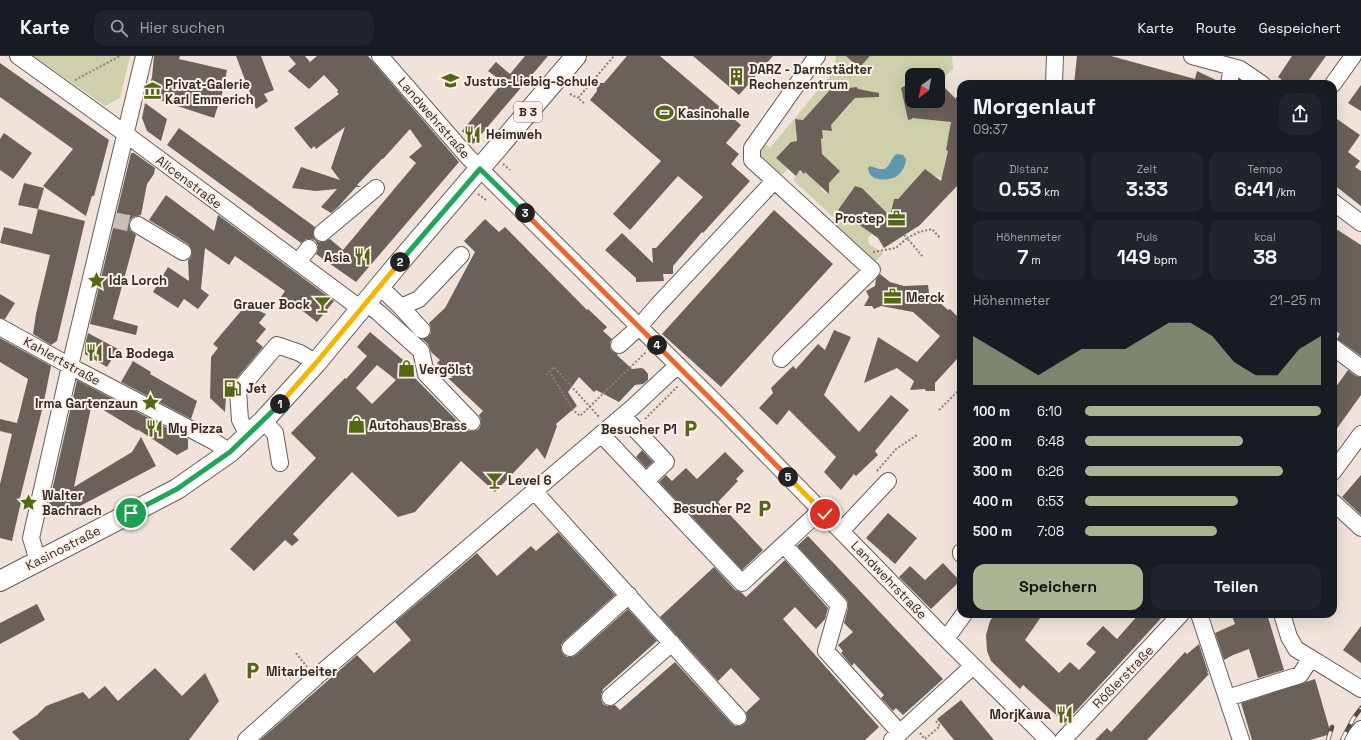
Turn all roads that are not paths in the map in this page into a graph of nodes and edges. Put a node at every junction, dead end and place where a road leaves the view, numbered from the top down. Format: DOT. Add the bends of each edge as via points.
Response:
graph roads {
  1 [pos="18,56"];
  2 [pos="144,56"];
  3 [pos="380,56"];
  4 [pos="576,56"];
  5 [pos="1055,56"];
  6 [pos="1192,56"];
  7 [pos="1353,56"];
  8 [pos="817,57"];
  9 [pos="1209,58"];
  10 [pos="1232,67"];
  11 [pos="1054,80"];
  12 [pos="1230,80"];
  13 [pos="1256,80"];
  14 [pos="1336,80"];
  15 [pos="126,135"];
  16 [pos="480,169"];
  17 [pos="774,181"];
  18 [pos="376,188"];
  19 [pos="1337,205"];
  20 [pos="1361,223"];
  21 [pos="138,225"];
  22 [pos="322,233"];
  23 [pos="309,248"];
  24 [pos="183,252"];
  25 [pos="461,255"];
  26 [pos="298,262"];
  27 [pos="380,286"];
  28 [pos="363,306"];
  29 [pos="401,306"];
  30 [pos="0,327"];
  31 [pos="639,327"];
  32 [pos="422,330"];
  33 [pos="619,345"];
  34 [pos="1337,350"];
  35 [pos="781,359"];
  36 [pos="316,363"];
  37 [pos="70,366"];
  38 [pos="1361,368"];
  39 [pos="683,371"];
  40 [pos="623,416"];
  41 [pos="263,421"];
  42 [pos="472,422"];
  43 [pos="248,434"];
  44 [pos="601,434"];
  45 [pos="1361,434"];
  46 [pos="230,452"];
  47 [pos="280,463"];
  48 [pos="1337,467"];
  49 [pos="646,481"];
  50 [pos="888,481"];
  51 [pos="534,491"];
  52 [pos="1337,506"];
  53 [pos="822,510"];
  54 [pos="1361,528"];
  55 [pos="841,531"];
  56 [pos="784,545"];
  57 [pos="38,561"];
  58 [pos="0,581"];
  59 [pos="629,595"];
  60 [pos="961,618"];
  61 [pos="1177,618"];
  62 [pos="1200,618"];
  63 [pos="1283,618"];
  64 [pos="946,639"];
  65 [pos="672,643"];
  66 [pos="570,648"];
  67 [pos="1311,658"];
  68 [pos="973,666"];
  69 [pos="1361,690"];
  70 [pos="610,697"];
  71 [pos="1227,698"];
  72 [pos="738,717"];
  73 [pos="1361,729"];
  74 [pos="896,736"];
  75 [pos="246,740"];
  76 [pos="1048,740"];
  77 [pos="1063,740"];
  78 [pos="1241,740"];
  79 [pos="1352,740"];
  1 -- 15 [label="street, Alicenstraße"];
  2 -- 15 [label="street"];
  3 -- 16 [label="street, Landwehrstraße"];
  4 -- 16 [label="main road, Kasinostraße / B 3"];
  5 -- 11 [label="street"];
  6 -- 9 [label="street"];
  7 -- 14 [label="street"];
  8 -- 17 [label="street" via="752,148 752,160"];
  9 -- 10 [label="street"];
  10 -- 12 [label="street"];
  10 -- 13 [label="street" via="1240,69"];
  15 -- 26 [label="street, Alicenstraße"];
  15 -- 37 [label="street" via="109,219"];
  16 -- 27 [label="main road, Kasinostraße / B 3"];
  16 -- 31 [label="street, Landwehrstraße"];
  17 -- 31 [label="street"];
  17 -- 35 [label="street" via="872,270"];
  18 -- 22 [label="street"];
  19 -- 20 [label="street"];
  21 -- 24 [label="street"];
  23 -- 26 [label="street"];
  25 -- 29 [label="street" via="419,299"];
  26 -- 28 [label="street, Alicenstraße"];
  27 -- 28 [label="main road, Kasinostraße / B 3"];
  27 -- 29 [label="street"];
  28 -- 36 [label="main road, Kasinostraße / B 3"];
  28 -- 42 [label="street, Alicenstraße" via="379,313 421,351 426,374"];
  29 -- 32 [label="street"];
  30 -- 37 [label="street, Kahlertstraße"];
  31 -- 33 [label="street"];
  31 -- 39 [label="street, Landwehrstraße"];
  34 -- 38 [label="street"];
  36 -- 41 [label="main road, Kasinostraße / B 3"];
  36 -- 43 [label="street" via="300,353 277,345 238,391 240,420"];
  37 -- 46 [label="street, Kahlertstraße"];
  37 -- 57 [label="street" via="31,538"];
  39 -- 40 [label="street"];
  39 -- 53 [label="street, Landwehrstraße"];
  40 -- 44 [label="street"];
  40 -- 49 [label="street" via="666,462"];
  41 -- 43 [label="main road, Kasinostraße / B 3"];
  41 -- 47 [label="street" via="275,434"];
  43 -- 46 [label="main road, Kasinostraße / B 3"];
  44 -- 49 [label="street"];
  44 -- 51 [label="street"];
  45 -- 48 [label="street"];
  46 -- 57 [label="main road, Kasinostraße / B 3" via="177,489"];
  49 -- 56 [label="street" via="742,583"];
  50 -- 55 [label="street"];
  51 -- 59 [label="street"];
  51 -- 75 [label="street"];
  52 -- 54 [label="street"];
  53 -- 55 [label="street, Landwehrstraße"];
  53 -- 56 [label="street"];
  55 -- 64 [label="street, Landwehrstraße"];
  56 -- 74 [label="street" via="839,605 826,651"];
  57 -- 58 [label="main road, Kasinostraße / B 3"];
  59 -- 65 [label="street"];
  59 -- 66 [label="street"];
  60 -- 64 [label="street"];
  61 -- 77 [label="street, Rößlerstraße"];
  62 -- 71 [label="street"];
  63 -- 67 [label="street" via="1288,637 1296,649"];
  64 -- 68 [label="street, Landwehrstraße"];
  65 -- 70 [label="street"];
  65 -- 72 [label="street"];
  67 -- 69 [label="street"];
  67 -- 71 [label="street" via="1300,675"];
  68 -- 74 [label="street"];
  68 -- 76 [label="street, Landwehrstraße"];
  71 -- 78 [label="street"];
  73 -- 79 [label="street"];
}
